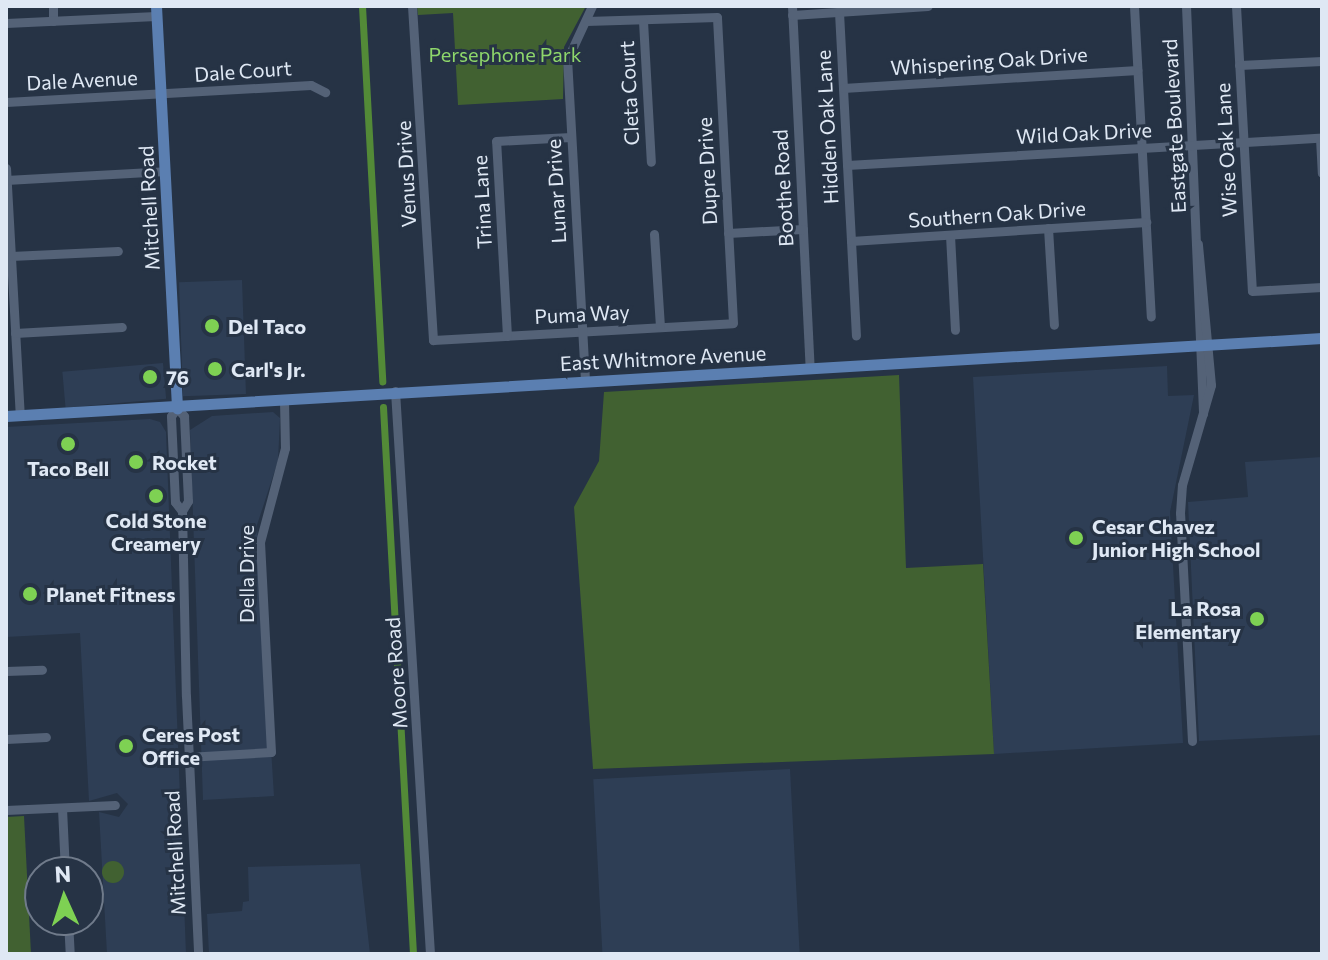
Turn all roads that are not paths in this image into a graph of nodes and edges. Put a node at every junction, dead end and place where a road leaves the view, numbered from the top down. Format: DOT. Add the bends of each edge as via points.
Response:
graph roads {
  1 [pos="53,6"];
  2 [pos="412,6"];
  3 [pos="592,6"];
  4 [pos="928,6"];
  5 [pos="1134,6"];
  6 [pos="1186,6"];
  7 [pos="1236,6"];
  8 [pos="792,10"];
  9 [pos="156,11"];
  10 [pos="839,12"];
  11 [pos="53,21"];
  12 [pos="586,21"];
  13 [pos="643,21"];
  14 [pos="6,23"];
  15 [pos="1322,61"];
  16 [pos="1239,65"];
  17 [pos="1137,70"];
  18 [pos="843,88"];
  19 [pos="325,92"];
  20 [pos="161,94"];
  21 [pos="6,102"];
  22 [pos="571,137"];
  23 [pos="1321,138"];
  24 [pos="1243,142"];
  25 [pos="1194,145"];
  26 [pos="1142,148"];
  27 [pos="651,162"];
  28 [pos="847,165"];
  29 [pos="6,168"];
  30 [pos="165,171"];
  31 [pos="1322,173"];
  32 [pos="6,180"];
  33 [pos="1146,222"];
  34 [pos="1048,228"];
  35 [pos="803,229"];
  36 [pos="728,233"];
  37 [pos="654,234"];
  38 [pos="950,235"];
  39 [pos="851,241"];
  40 [pos="118,251"];
  41 [pos="11,256"];
  42 [pos="1322,287"];
  43 [pos="1151,317"];
  44 [pos="733,323"];
  45 [pos="1054,325"];
  46 [pos="122,327"];
  47 [pos="660,327"];
  48 [pos="955,330"];
  49 [pos="582,332"];
  50 [pos="15,333"];
  51 [pos="507,336"];
  52 [pos="856,336"];
  53 [pos="1322,338"];
  54 [pos="433,340"];
  55 [pos="1204,345"];
  56 [pos="810,368"];
  57 [pos="585,380"];
  58 [pos="395,391"];
  59 [pos="284,399"];
  60 [pos="177,408"];
  61 [pos="6,416"];
  62 [pos="20,416"];
  63 [pos="42,670"];
  64 [pos="6,671"];
  65 [pos="46,737"];
  66 [pos="6,739"];
  67 [pos="1192,741"];
  68 [pos="187,757"];
  69 [pos="115,805"];
  70 [pos="62,808"];
  71 [pos="6,810"];
  72 [pos="64,856"];
  73 [pos="198,954"];
  74 [pos="430,954"];
  1 -- 11 [label="street"];
  2 -- 54 [label="street, Venus Drive"];
  3 -- 12 [label="street, Lunar Drive"];
  4 -- 10 [label="street"];
  5 -- 17 [label="street"];
  6 -- 25 [label="street, Eastgate Boulevard"];
  7 -- 16 [label="street, Wise Oak Lane"];
  8 -- 10 [label="street"];
  8 -- 35 [label="street, Boothe Road"];
  9 -- 11 [label="street"];
  9 -- 20 [label="main road, Mitchell Road"];
  10 -- 18 [label="street, Hidden Oak Lane"];
  11 -- 14 [label="street"];
  12 -- 13 [label="street"];
  12 -- 22 [label="street, Lunar Drive" via="568,57"];
  13 -- 27 [label="street, Cleta Court"];
  13 -- 36 [label="street, Dupre Drive" via="717,17"];
  15 -- 16 [label="street"];
  16 -- 24 [label="street, Wise Oak Lane"];
  17 -- 18 [label="street, Whispering Oak Drive"];
  17 -- 26 [label="street"];
  18 -- 28 [label="street, Hidden Oak Lane"];
  19 -- 20 [label="street, Dale Court" via="311,85"];
  20 -- 21 [label="street, Dale Avenue"];
  20 -- 30 [label="main road, Mitchell Road"];
  22 -- 49 [label="street, Lunar Drive"];
  22 -- 51 [label="street, Trina Lane" via="496,141"];
  23 -- 24 [label="street, Wild Oak Drive"];
  23 -- 31 [label="street"];
  24 -- 25 [label="street, Wild Oak Drive"];
  24 -- 42 [label="street, Wise Oak Lane" via="1252,291"];
  25 -- 26 [label="street, Wild Oak Drive"];
  25 -- 55 [label="street, Eastgate Boulevard" via="1194,279"];
  26 -- 28 [label="street, Wild Oak Drive"];
  26 -- 33 [label="street"];
  28 -- 39 [label="street, Hidden Oak Lane"];
  29 -- 32 [label="street"];
  30 -- 32 [label="street"];
  30 -- 60 [label="main road, Mitchell Road"];
  32 -- 41 [label="street"];
  33 -- 34 [label="street, Southern Oak Drive"];
  33 -- 43 [label="street"];
  34 -- 38 [label="street, Southern Oak Drive"];
  34 -- 45 [label="street"];
  35 -- 36 [label="street"];
  35 -- 56 [label="street, Boothe Road"];
  36 -- 44 [label="street, Dupre Drive"];
  37 -- 47 [label="street"];
  38 -- 39 [label="street, Southern Oak Drive"];
  38 -- 48 [label="street"];
  39 -- 52 [label="street, Hidden Oak Lane"];
  40 -- 41 [label="street"];
  41 -- 50 [label="street"];
  44 -- 47 [label="street, Puma Way"];
  46 -- 50 [label="street"];
  47 -- 49 [label="street, Puma Way"];
  49 -- 51 [label="street, Puma Way"];
  49 -- 57 [label="street, Lunar Drive"];
  50 -- 62 [label="street"];
  51 -- 54 [label="street, Puma Way"];
  53 -- 55 [label="main road, East Whitmore Avenue"];
  55 -- 56 [label="main road, East Whitmore Avenue"];
  55 -- 67 [label="street, Eastgate Boulevard" via="1203,414 1182,485 1180,513"];
  56 -- 57 [label="main road, East Whitmore Avenue"];
  57 -- 58 [label="main road, East Whitmore Avenue"];
  58 -- 59 [label="main road, East Whitmore Avenue"];
  58 -- 74 [label="street, Moore Road"];
  59 -- 60 [label="main road, East Whitmore Avenue"];
  59 -- 68 [label="street, Della Drive" via="285,448 260,542 271,752"];
  60 -- 62 [label="main road, East Whitmore Avenue"];
  60 -- 68 [label="street, Mitchell Road" via="184,416 188,501 182,511"];
  61 -- 62 [label="main road, East Whitmore Avenue"];
  63 -- 64 [label="street"];
  65 -- 66 [label="street"];
  68 -- 73 [label="street, Mitchell Road"];
  69 -- 70 [label="street"];
  70 -- 71 [label="street"];
  70 -- 72 [label="street"];
}
